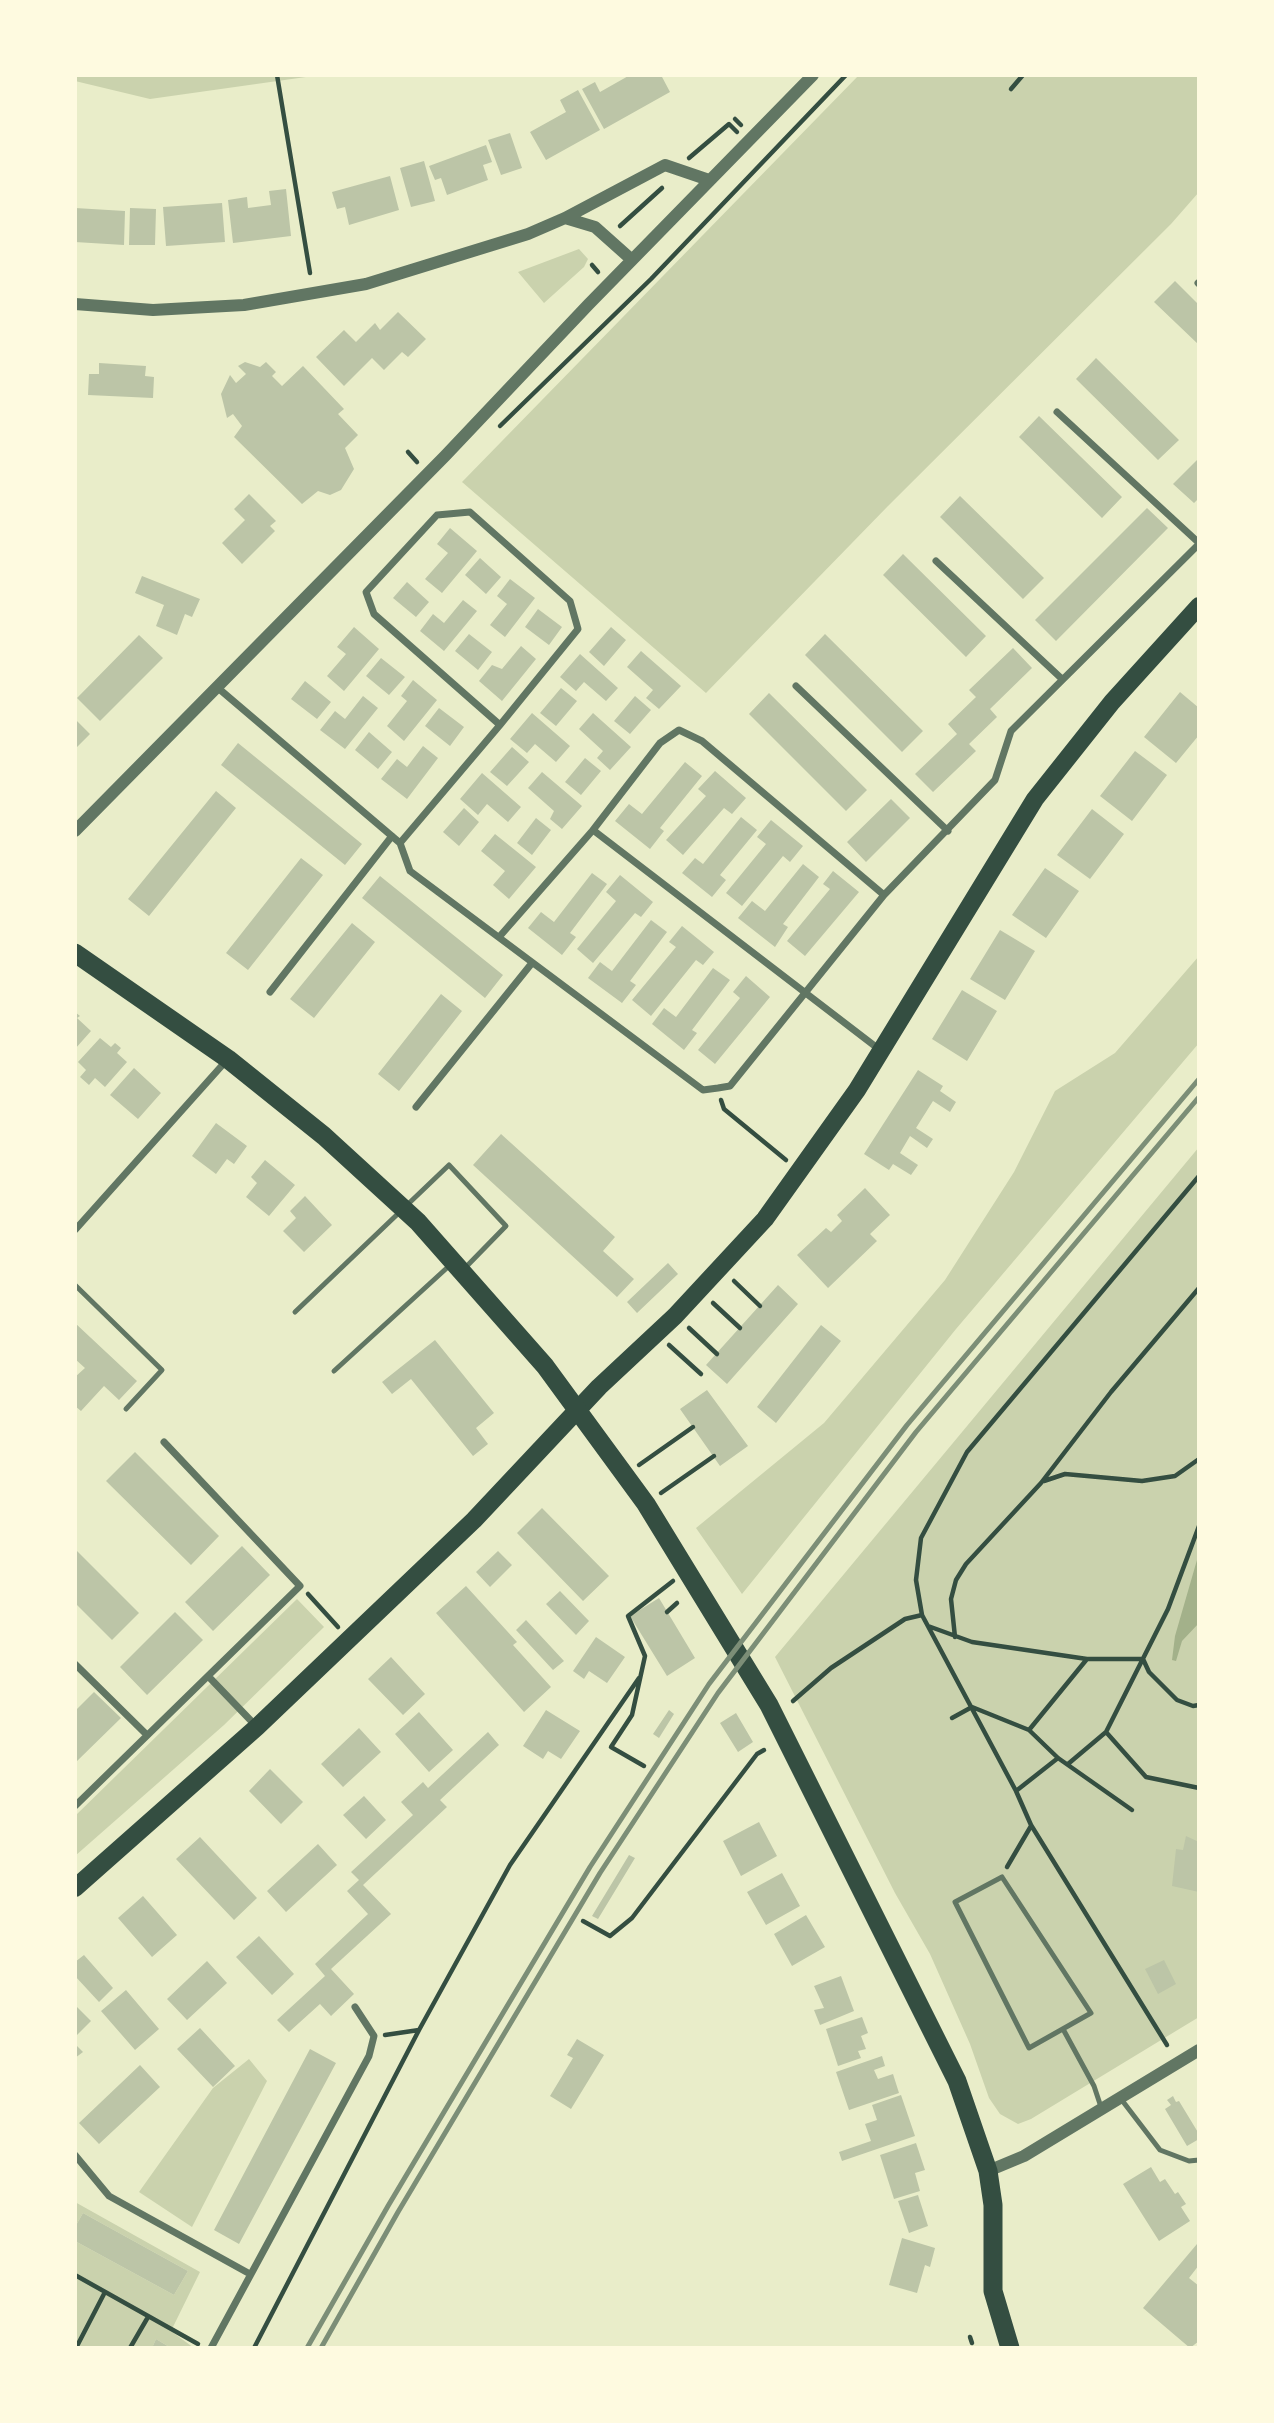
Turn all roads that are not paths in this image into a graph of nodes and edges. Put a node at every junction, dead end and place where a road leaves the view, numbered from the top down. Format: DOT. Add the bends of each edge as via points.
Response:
graph roads {
  1 [pos="813,75"];
  2 [pos="709,180"];
  3 [pos="565,218"];
  4 [pos="632,260"];
  5 [pos="75,304"];
  6 [pos="1057,412"];
  7 [pos="1199,544"];
  8 [pos="936,561"];
  9 [pos="1199,606"];
  10 [pos="1062,679"];
  11 [pos="796,687"];
  12 [pos="218,688"];
  13 [pos="500,725"];
  14 [pos="593,830"];
  15 [pos="75,831"];
  16 [pos="948,831"];
  17 [pos="392,836"];
  18 [pos="400,843"];
  19 [pos="884,895"];
  20 [pos="500,936"];
  21 [pos="75,953"];
  22 [pos="532,962"];
  23 [pos="805,991"];
  24 [pos="270,992"];
  25 [pos="880,1051"];
  26 [pos="228,1059"];
  27 [pos="416,1107"];
  28 [pos="405,1209"];
  29 [pos="75,1230"];
  30 [pos="459,1266"];
  31 [pos="75,1285"];
  32 [pos="295,1312"];
  33 [pos="334,1371"];
  34 [pos="126,1409"];
  35 [pos="579,1410"];
  36 [pos="164,1442"];
  37 [pos="75,1664"];
  38 [pos="208,1676"];
  39 [pos="257,1727"];
  40 [pos="147,1735"];
  41 [pos="75,1806"];
  42 [pos="75,1888"];
  43 [pos="355,2007"];
  44 [pos="1063,2029"];
  45 [pos="1199,2050"];
  46 [pos="1120,2096"];
  47 [pos="1101,2107"];
  48 [pos="75,2155"];
  49 [pos="1199,2160"];
  50 [pos="988,2171"];
  51 [pos="250,2274"];
  52 [pos="1006,2346"];
  53 [pos="211,2348"];
  1 -- 2 [label="street"];
  2 -- 3 [label="street" via="665,165"];
  2 -- 4 [label="street"];
  3 -- 4 [label="street" via="595,227"];
  3 -- 5 [label="street" via="464,256 366,284 244,305 153,310"];
  4 -- 12 [label="street"];
  6 -- 7 [label="street"];
  7 -- 10 [label="street"];
  8 -- 10 [label="street"];
  9 -- 25 [label="main road" via="1112,702 1035,799"];
  10 -- 16 [label="street" via="1011,731 995,779"];
  11 -- 16 [label="street"];
  12 -- 15 [label="street"];
  12 -- 17 [label="street"];
  13 -- 13 [label="street" via="374,614 366,592 437,515 470,512 570,601 578,629"];
  13 -- 18 [label="street"];
  14 -- 19 [label="street" via="660,743 679,730 702,741"];
  14 -- 20 [label="street"];
  14 -- 23 [label="street"];
  16 -- 19 [label="street"];
  17 -- 18 [label="street"];
  17 -- 24 [label="street"];
  18 -- 20 [label="street" via="410,871"];
  19 -- 23 [label="street"];
  20 -- 22 [label="street"];
  21 -- 26 [label="highway"];
  22 -- 23 [label="street" via="703,1090 730,1086"];
  22 -- 27 [label="street"];
  23 -- 25 [label="street"];
  25 -- 35 [label="main road" via="765,1219"];
  26 -- 28 [label="highway"];
  26 -- 29 [label="street"];
  28 -- 30 [label="highway"];
  28 -- 30 [label="lane" via="449,1165 506,1226"];
  28 -- 32 [label="lane"];
  30 -- 33 [label="lane"];
  30 -- 35 [label="highway"];
  31 -- 34 [label="lane" via="162,1370"];
  35 -- 39 [label="main road" via="474,1520"];
  35 -- 50 [label="highway" via="646,1504 759,1686 915,1992 957,2081"];
  36 -- 38 [label="street" via="300,1586"];
  37 -- 40 [label="street"];
  38 -- 39 [label="street"];
  38 -- 40 [label="street"];
  39 -- 42 [label="main road"];
  40 -- 41 [label="street"];
  43 -- 51 [label="street" via="374,2036 369,2056"];
  44 -- 44 [label="lane" via="1029,2048 955,1902 1002,1877 1091,2013"];
  44 -- 47 [label="lane"];
  45 -- 46 [label="street"];
  46 -- 47 [label="street"];
  46 -- 49 [label="lane" via="1160,2150"];
  47 -- 50 [label="street" via="1024,2156"];
  48 -- 51 [label="street" via="109,2196"];
  50 -- 52 [label="highway" via="993,2205 993,2291"];
  51 -- 53 [label="street"];
}
